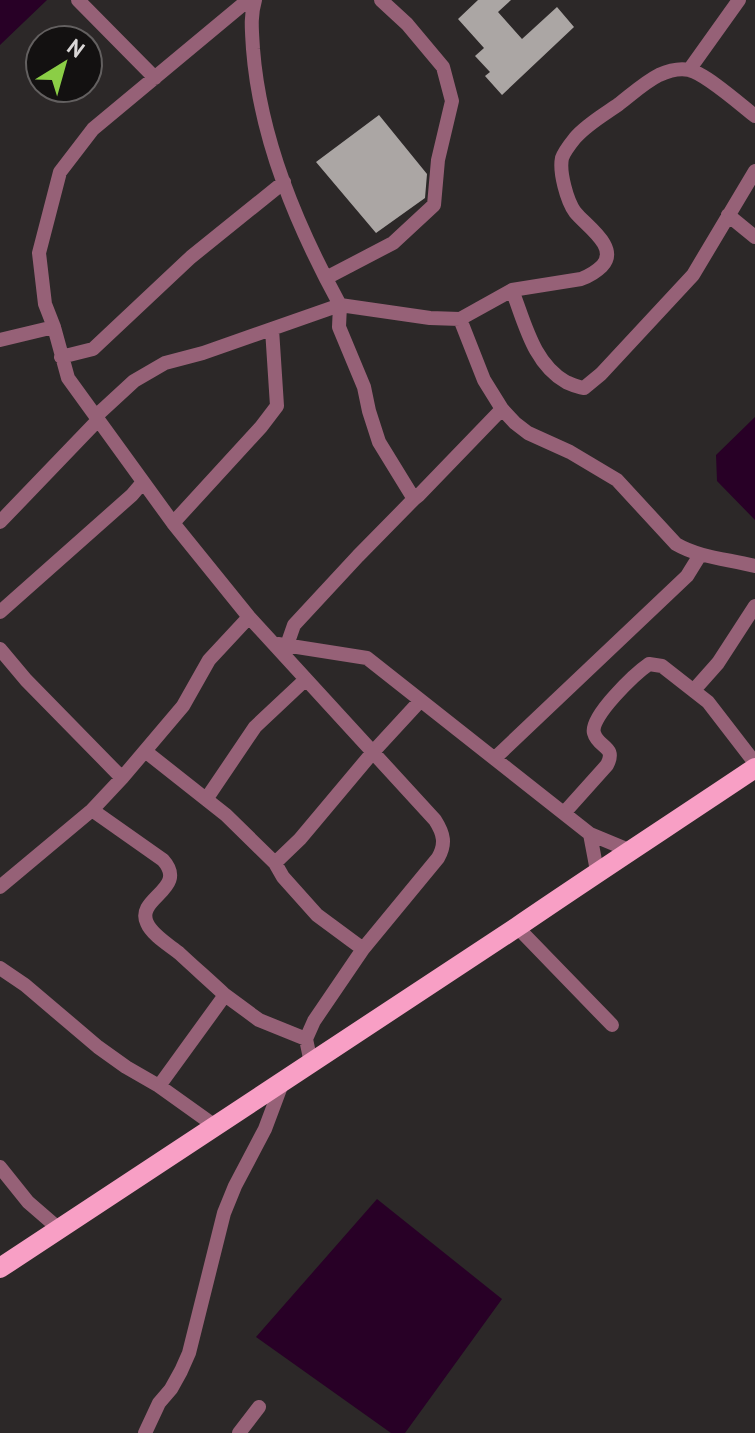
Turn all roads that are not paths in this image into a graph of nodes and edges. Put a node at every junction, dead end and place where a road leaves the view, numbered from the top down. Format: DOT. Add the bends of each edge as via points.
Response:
graph roads {
  1 [pos="78,0"];
  2 [pos="248,0"];
  3 [pos="255,0"];
  4 [pos="381,0"];
  5 [pos="739,0"];
  6 [pos="689,70"];
  7 [pos="155,78"];
  8 [pos="755,116"];
  9 [pos="755,171"];
  10 [pos="284,182"];
  11 [pos="728,215"];
  12 [pos="755,237"];
  13 [pos="326,278"];
  14 [pos="512,290"];
  15 [pos="340,305"];
  16 [pos="460,319"];
  17 [pos="54,327"];
  18 [pos="272,329"];
  19 [pos="0,340"];
  20 [pos="61,357"];
  21 [pos="502,409"];
  22 [pos="96,416"];
  23 [pos="143,482"];
  24 [pos="414,499"];
  25 [pos="0,522"];
  26 [pos="173,523"];
  27 [pos="700,555"];
  28 [pos="755,566"];
  29 [pos="755,606"];
  30 [pos="0,612"];
  31 [pos="249,617"];
  32 [pos="280,644"];
  33 [pos="0,649"];
  34 [pos="305,680"];
  35 [pos="694,690"];
  36 [pos="420,701"];
  37 [pos="145,751"];
  38 [pos="373,752"];
  39 [pos="495,758"];
  40 [pos="755,765"];
  41 [pos="122,778"];
  42 [pos="207,798"];
  43 [pos="92,810"];
  44 [pos="564,813"];
  45 [pos="590,834"];
  46 [pos="631,851"];
  47 [pos="275,863"];
  48 [pos="597,871"];
  49 [pos="0,887"];
  50 [pos="517,927"];
  51 [pos="363,949"];
  52 [pos="0,968"];
  53 [pos="225,995"];
  54 [pos="612,1025"];
  55 [pos="306,1039"];
  56 [pos="311,1063"];
  57 [pos="283,1081"];
  58 [pos="159,1086"];
  59 [pos="215,1126"];
  60 [pos="0,1167"];
  61 [pos="58,1228"];
  62 [pos="0,1268"];
  63 [pos="259,1407"];
  64 [pos="145,1433"];
  65 [pos="239,1433"];
  1 -- 7 [label="street"];
  2 -- 7 [label="street"];
  3 -- 10 [label="street" via="250,14 255,82"];
  4 -- 13 [label="street" via="443,67 452,101 434,205 393,243"];
  5 -- 6 [label="street"];
  6 -- 8 [label="street"];
  6 -- 14 [label="street" via="661,74 643,86 574,138 562,157 568,200 607,249 603,264 581,279"];
  7 -- 17 [label="street" via="93,129 60,172 39,253 45,304"];
  9 -- 11 [label="street"];
  10 -- 13 [label="street"];
  10 -- 20 [label="street" via="191,257 93,349"];
  11 -- 12 [label="street"];
  11 -- 14 [label="street" via="693,275 584,388 548,369 532,344"];
  13 -- 15 [label="street"];
  14 -- 16 [label="street"];
  15 -- 16 [label="street"];
  15 -- 18 [label="street"];
  15 -- 24 [label="street" via="339,327 379,442"];
  16 -- 21 [label="street" via="484,380"];
  17 -- 19 [label="street"];
  17 -- 20 [label="street"];
  18 -- 22 [label="street" via="165,363 134,381"];
  18 -- 26 [label="street" via="277,406"];
  20 -- 22 [label="street" via="68,378"];
  21 -- 24 [label="street"];
  21 -- 27 [label="street" via="528,433 617,480 676,544"];
  22 -- 23 [label="street"];
  22 -- 25 [label="street" via="98,420"];
  23 -- 26 [label="street"];
  23 -- 30 [label="street"];
  24 -- 32 [label="street"];
  26 -- 31 [label="street"];
  27 -- 28 [label="street"];
  27 -- 39 [label="street" via="687,576"];
  29 -- 35 [label="street"];
  31 -- 32 [label="street"];
  31 -- 37 [label="street" via="209,660 183,706"];
  32 -- 34 [label="street"];
  32 -- 36 [label="street" via="367,658"];
  33 -- 41 [label="street"];
  34 -- 38 [label="street"];
  34 -- 42 [label="street" via="255,727"];
  35 -- 40 [label="street" via="717,711"];
  35 -- 44 [label="street" via="662,666 643,668 595,722 595,736 611,758"];
  36 -- 38 [label="street"];
  36 -- 39 [label="street"];
  37 -- 41 [label="street"];
  37 -- 42 [label="street"];
  38 -- 47 [label="street"];
  38 -- 51 [label="street" via="435,820 444,840 438,858"];
  39 -- 44 [label="street"];
  40 -- 46 [label="main road"];
  41 -- 43 [label="street"];
  42 -- 47 [label="street"];
  43 -- 49 [label="street"];
  43 -- 53 [label="street" via="170,868 171,876 151,903 146,922"];
  44 -- 45 [label="street"];
  45 -- 46 [label="street"];
  45 -- 48 [label="street"];
  46 -- 48 [label="main road"];
  47 -- 51 [label="street" via="311,909"];
  48 -- 50 [label="main road"];
  50 -- 54 [label="street"];
  50 -- 56 [label="main road"];
  51 -- 55 [label="street"];
  52 -- 58 [label="street" via="98,1047"];
  53 -- 55 [label="street" via="259,1020"];
  53 -- 58 [label="street"];
  55 -- 56 [label="street"];
  56 -- 57 [label="main road"];
  57 -- 59 [label="main road"];
  57 -- 64 [label="street" via="224,1213 189,1353"];
  58 -- 59 [label="street"];
  59 -- 61 [label="main road"];
  60 -- 61 [label="street"];
  61 -- 62 [label="main road"];
  63 -- 65 [label="street"];
}
